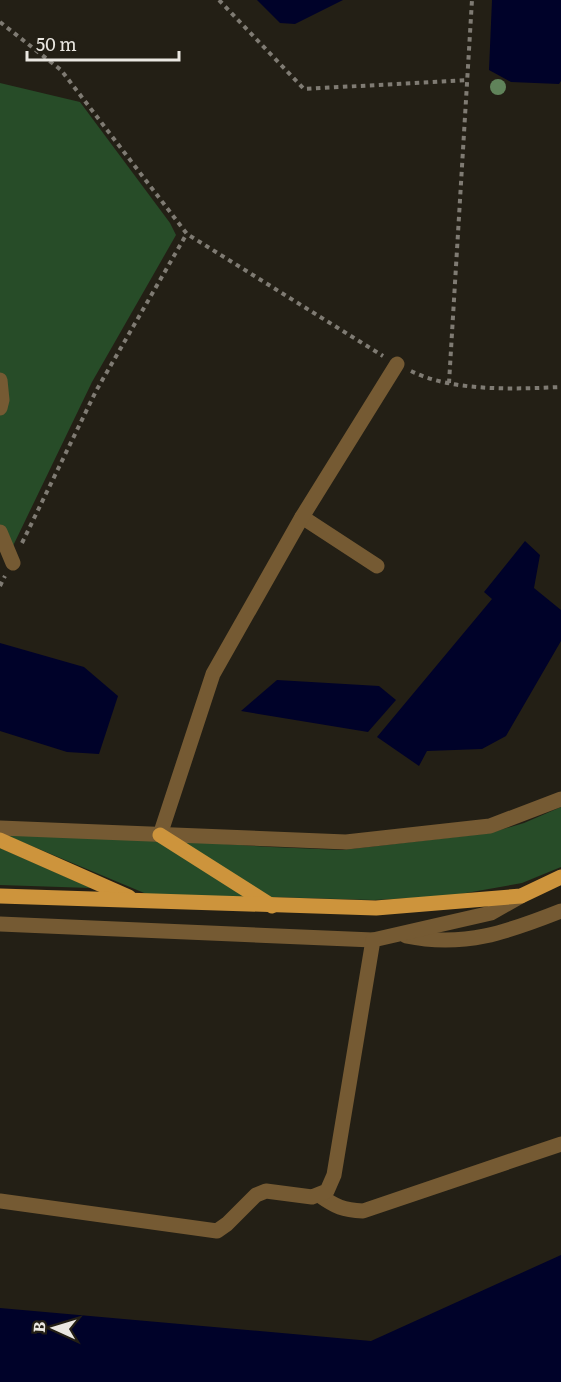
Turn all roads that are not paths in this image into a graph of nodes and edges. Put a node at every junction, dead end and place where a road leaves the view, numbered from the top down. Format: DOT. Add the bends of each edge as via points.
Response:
graph roads {
  1 [pos="397,364"];
  2 [pos="0,380"];
  3 [pos="0,408"];
  4 [pos="302,517"];
  5 [pos="0,532"];
  6 [pos="13,563"];
  7 [pos="377,566"];
  8 [pos="561,799"];
  9 [pos="0,828"];
  10 [pos="160,835"];
  11 [pos="0,840"];
  12 [pos="561,877"];
  13 [pos="0,896"];
  14 [pos="521,896"];
  15 [pos="137,901"];
  16 [pos="272,906"];
  17 [pos="561,911"];
  18 [pos="0,924"];
  19 [pos="403,935"];
  20 [pos="373,940"];
  21 [pos="561,1144"];
  22 [pos="319,1195"];
  23 [pos="0,1201"];
  1 -- 4 [label="street"];
  2 -- 3 [label="street"];
  4 -- 7 [label="street"];
  4 -- 10 [label="street" via="213,674"];
  5 -- 6 [label="street"];
  8 -- 10 [label="street" via="490,826 346,842"];
  9 -- 10 [label="street"];
  10 -- 16 [label="main road"];
  11 -- 15 [label="main road"];
  12 -- 14 [label="main road"];
  13 -- 15 [label="main road"];
  14 -- 16 [label="main road" via="376,908"];
  14 -- 19 [label="street" via="491,913"];
  15 -- 16 [label="main road"];
  17 -- 19 [label="street" via="465,941 430,941"];
  18 -- 20 [label="street"];
  19 -- 20 [label="street"];
  20 -- 22 [label="street" via="334,1176 327,1191"];
  21 -- 22 [label="street" via="363,1211 335,1207"];
  22 -- 23 [label="street" via="266,1191 256,1195 217,1231"];
}
